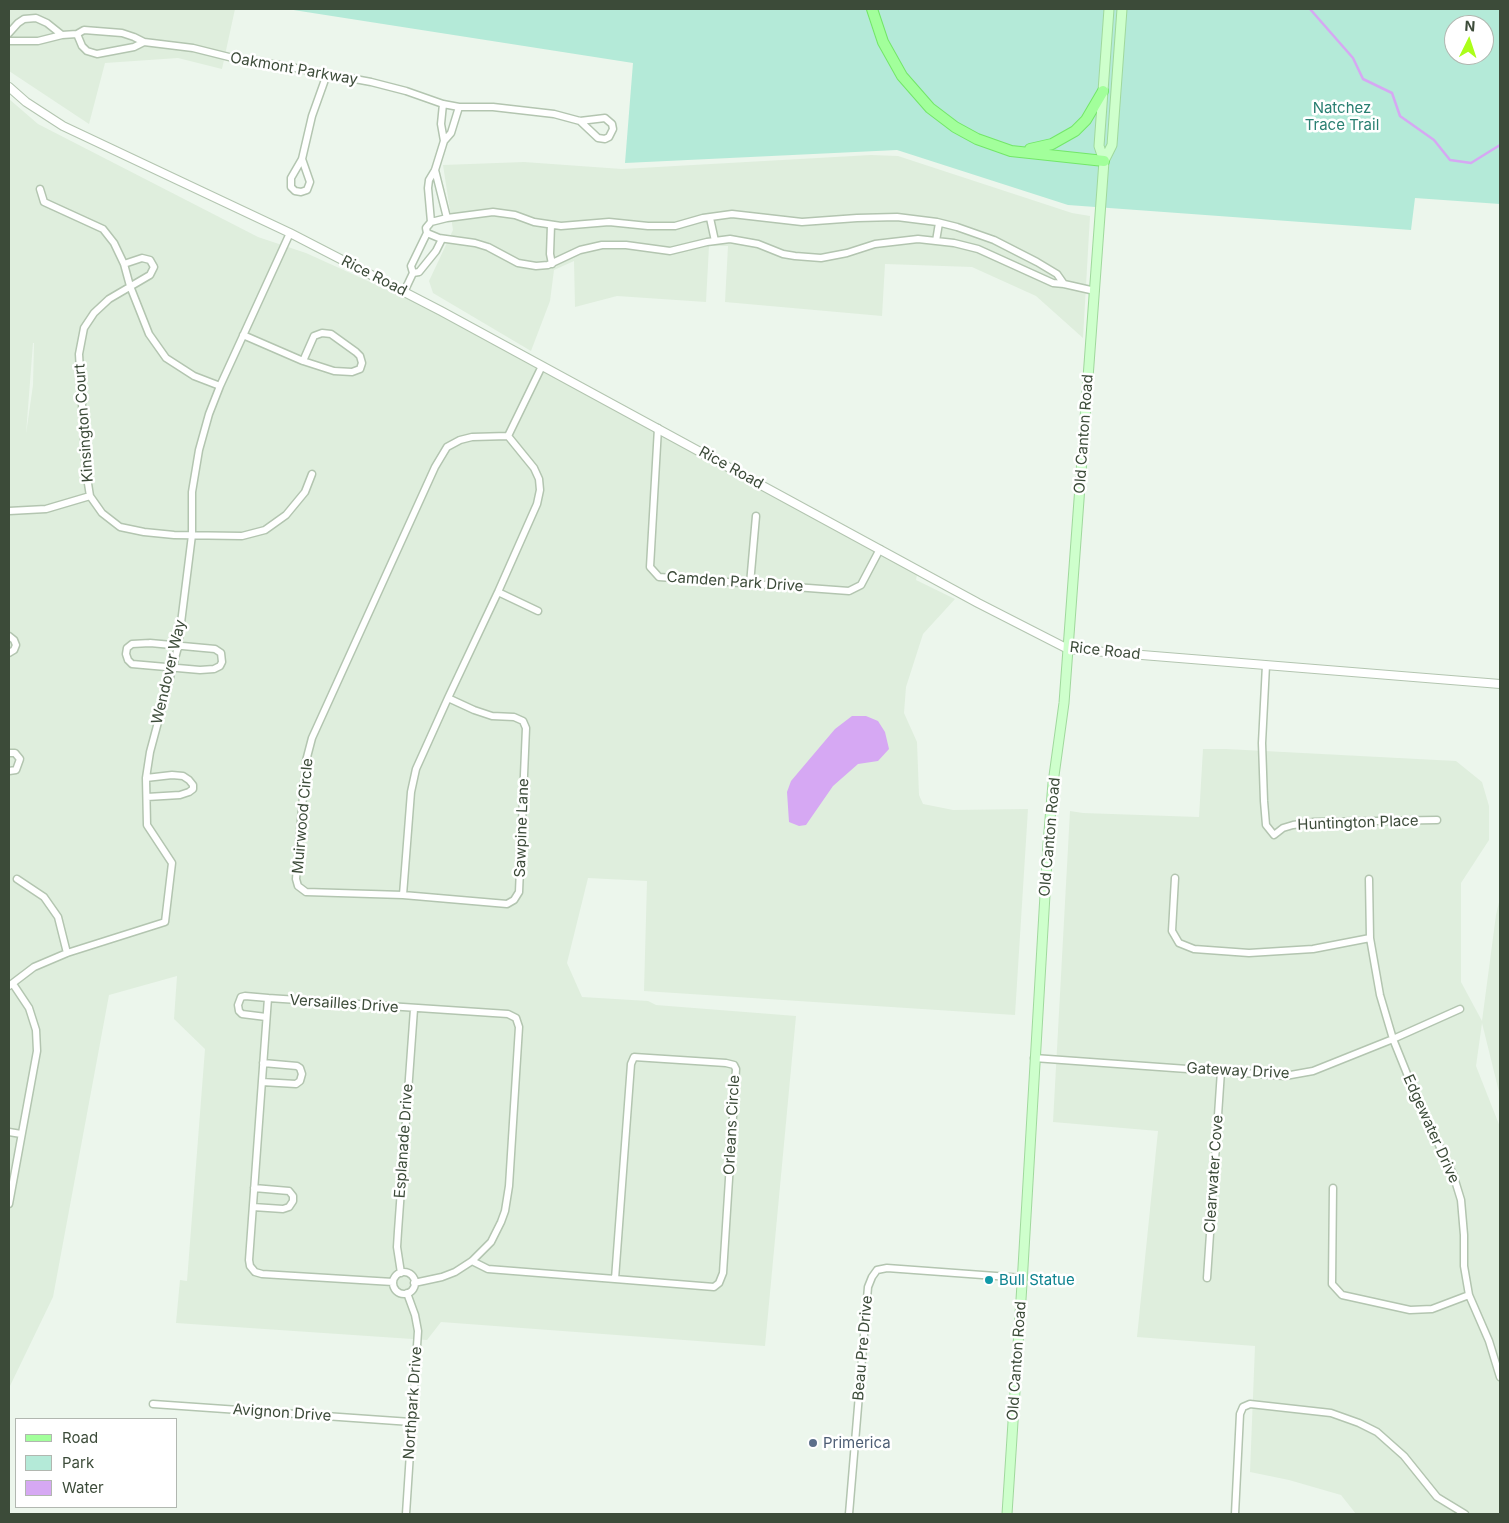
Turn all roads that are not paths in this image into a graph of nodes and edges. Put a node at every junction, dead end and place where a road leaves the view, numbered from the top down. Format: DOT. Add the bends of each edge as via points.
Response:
graph roads {
  1 [pos="872,9"];
  2 [pos="1109,9"];
  3 [pos="1122,9"];
  4 [pos="9,34"];
  5 [pos="77,34"];
  6 [pos="62,35"];
  7 [pos="11,41"];
  8 [pos="144,42"];
  9 [pos="327,74"];
  10 [pos="9,87"];
  11 [pos="1103,91"];
  12 [pos="442,104"];
  13 [pos="459,107"];
  14 [pos="580,121"];
  15 [pos="444,141"];
  16 [pos="1011,151"];
  17 [pos="302,159"];
  18 [pos="1104,161"];
  19 [pos="435,170"];
  20 [pos="40,189"];
  21 [pos="447,218"];
  22 [pos="710,218"];
  23 [pos="431,222"];
  24 [pos="939,223"];
  25 [pos="550,225"];
  26 [pos="290,233"];
  27 [pos="427,233"];
  28 [pos="442,239"];
  29 [pos="715,240"];
  30 [pos="936,241"];
  31 [pos="997,242"];
  32 [pos="992,255"];
  33 [pos="124,264"];
  34 [pos="552,264"];
  35 [pos="413,273"];
  36 [pos="1064,284"];
  37 [pos="130,286"];
  38 [pos="1095,291"];
  39 [pos="404,292"];
  40 [pos="243,335"];
  41 [pos="303,361"];
  42 [pos="542,366"];
  43 [pos="220,386"];
  44 [pos="658,428"];
  45 [pos="508,436"];
  46 [pos="312,474"];
  47 [pos="90,496"];
  48 [pos="9,511"];
  49 [pos="756,516"];
  50 [pos="192,535"];
  51 [pos="880,549"];
  52 [pos="750,584"];
  53 [pos="498,592"];
  54 [pos="538,610"];
  55 [pos="9,636"];
  56 [pos="178,647"];
  57 [pos="1068,649"];
  58 [pos="9,653"];
  59 [pos="1266,666"];
  60 [pos="172,668"];
  61 [pos="1500,684"];
  62 [pos="448,698"];
  63 [pos="9,753"];
  64 [pos="9,771"];
  65 [pos="146,778"];
  66 [pos="147,797"];
  67 [pos="1437,820"];
  68 [pos="1175,878"];
  69 [pos="17,879"];
  70 [pos="1369,879"];
  71 [pos="402,894"];
  72 [pos="1370,938"];
  73 [pos="67,953"];
  74 [pos="11,985"];
  75 [pos="268,998"];
  76 [pos="414,1009"];
  77 [pos="1460,1009"];
  78 [pos="266,1017"];
  79 [pos="1393,1039"];
  80 [pos="1034,1058"];
  81 [pos="263,1063"];
  82 [pos="1221,1071"];
  83 [pos="262,1082"];
  84 [pos="9,1132"];
  85 [pos="22,1134"];
  86 [pos="254,1188"];
  87 [pos="1333,1188"];
  88 [pos="9,1204"];
  89 [pos="253,1207"];
  90 [pos="472,1261"];
  91 [pos="401,1272"];
  92 [pos="1023,1278"];
  93 [pos="1207,1278"];
  94 [pos="615,1279"];
  95 [pos="393,1282"];
  96 [pos="414,1283"];
  97 [pos="408,1293"];
  98 [pos="1469,1295"];
  99 [pos="1500,1377"];
  100 [pos="153,1404"];
  101 [pos="411,1422"];
  102 [pos="406,1514"];
  103 [pos="849,1514"];
  104 [pos="1007,1514"];
  105 [pos="1235,1514"];
  106 [pos="1465,1514"];
  1 -- 16 [label="main road" via="888,54 921,98 937,114 965,133"];
  2 -- 11 [label="main road, Old Canton Road"];
  3 -- 18 [label="main road, Old Canton Road" via="1112,145"];
  4 -- 6 [label="street" via="24,19 36,18"];
  4 -- 7 [label="street"];
  5 -- 6 [label="street, Oakmont Parkway"];
  5 -- 8 [label="street, Oakmont Parkway" via="84,30 108,31 134,36"];
  5 -- 8 [label="street, Oakmont Parkway" via="86,51 97,54 134,48"];
  6 -- 7 [label="street, Oakmont Parkway" via="38,41"];
  8 -- 9 [label="street, Oakmont Parkway" via="193,48 236,59"];
  9 -- 12 [label="street, Oakmont Parkway" via="406,90"];
  9 -- 17 [label="street" via="312,116"];
  10 -- 26 [label="street, Rice Road" via="26,102 79,134"];
  11 -- 16 [label="main road" via="1086,120 1068,137 1042,147"];
  11 -- 18 [label="main road, Old Canton Road" via="1099,146"];
  12 -- 13 [label="street, Oakmont Parkway"];
  12 -- 15 [label="street" via="440,116"];
  13 -- 14 [label="street, Oakmont Parkway" via="554,114"];
  13 -- 15 [label="street" via="451,133"];
  14 -- 14 [label="street, Oakmont Parkway" via="598,138 609,137 613,129 605,118"];
  15 -- 19 [label="street"];
  16 -- 18 [label="main road"];
  17 -- 17 [label="street" via="291,178 291,187 301,192 307,190 310,182"];
  18 -- 38 [label="main road, Old Canton Road"];
  19 -- 21 [label="street"];
  19 -- 23 [label="street" via="428,188"];
  20 -- 33 [label="street" via="44,202 103,229"];
  21 -- 23 [label="street"];
  21 -- 25 [label="street" via="493,212"];
  22 -- 24 [label="street" via="744,215 789,222 816,222 897,217"];
  22 -- 25 [label="street" via="664,227 609,222"];
  22 -- 29 [label="street"];
  23 -- 27 [label="street" via="426,226"];
  24 -- 30 [label="street"];
  24 -- 31 [label="street"];
  25 -- 34 [label="street"];
  26 -- 39 [label="street, Rice Road"];
  26 -- 40 [label="street, Wendover Way"];
  27 -- 28 [label="street"];
  27 -- 35 [label="street" via="411,266"];
  28 -- 34 [label="street" via="488,247 508,260 526,265"];
  28 -- 35 [label="street" via="419,272"];
  29 -- 30 [label="street" via="744,240 783,254 821,258 890,241"];
  29 -- 34 [label="street" via="670,251 602,245 580,250"];
  30 -- 32 [label="street"];
  31 -- 32 [label="street"];
  31 -- 36 [label="street" via="1057,274"];
  32 -- 36 [label="street" via="1053,283"];
  33 -- 37 [label="street"];
  33 -- 37 [label="street, Kinsington Court" via="142,258 150,260 154,267 150,275"];
  35 -- 39 [label="street"];
  36 -- 38 [label="street"];
  37 -- 43 [label="street" via="149,334 166,358 194,376"];
  37 -- 47 [label="street, Kinsington Court" via="94,313 84,328 79,354"];
  38 -- 57 [label="main road, Old Canton Road"];
  39 -- 42 [label="street, Rice Road"];
  40 -- 41 [label="street"];
  40 -- 43 [label="street, Wendover Way"];
  41 -- 41 [label="street" via="343,372 360,369 362,363 356,352 331,334 322,333 314,336"];
  42 -- 44 [label="street, Rice Road"];
  42 -- 45 [label="street"];
  43 -- 50 [label="street, Wendover Way" via="208,414 199,450 192,492"];
  44 -- 51 [label="street, Rice Road"];
  44 -- 52 [label="street, Camden Park Drive" via="650,567 659,577"];
  45 -- 53 [label="street" via="534,468 540,490"];
  45 -- 71 [label="street, Muirwood Circle" via="472,437 447,447 320,720 306,761 298,886 306,892"];
  46 -- 50 [label="street, Kinsington Court" via="305,492 286,515 266,530 242,536"];
  47 -- 48 [label="street" via="46,509"];
  47 -- 50 [label="street, Kinsington Court" via="102,513 120,527"];
  49 -- 52 [label="street"];
  50 -- 56 [label="street, Wendover Way"];
  51 -- 52 [label="street, Camden Park Drive" via="861,585 849,591"];
  51 -- 57 [label="street, Rice Road"];
  53 -- 54 [label="street"];
  53 -- 62 [label="street"];
  55 -- 58 [label="street" via="16,646"];
  56 -- 60 [label="street, Wendover Way"];
  56 -- 60 [label="street" via="214,649 221,652 222,662 214,670"];
  56 -- 60 [label="street" via="150,643 132,644 127,648 128,660 132,664"];
  57 -- 59 [label="street, Rice Road"];
  57 -- 80 [label="main road, Old Canton Road" via="1053,783"];
  59 -- 61 [label="street, Rice Road"];
  59 -- 67 [label="street, Huntington Place" via="1262,742 1264,801 1266,825 1274,835 1283,828 1314,822"];
  60 -- 65 [label="street, Wendover Way"];
  62 -- 71 [label="street" via="416,770 411,792"];
  62 -- 71 [label="street, Sawpine Lane" via="492,716 514,717 523,721 526,728 519,892 507,904"];
  63 -- 64 [label="street" via="15,753 20,759 16,770"];
  65 -- 66 [label="street, Wendover Way"];
  65 -- 66 [label="street" via="183,776 193,789 180,795"];
  66 -- 73 [label="street, Wendover Way" via="147,825 172,862 165,922"];
  68 -- 72 [label="street" via="1172,931 1179,943 1194,950 1249,953 1313,949"];
  69 -- 73 [label="street" via="44,897 58,917"];
  70 -- 72 [label="street, Edgewater Drive"];
  72 -- 79 [label="street, Edgewater Drive" via="1380,996"];
  73 -- 74 [label="street, Wendover Way" via="34,968"];
  74 -- 85 [label="street" via="29,1008 36,1030 37,1051"];
  75 -- 76 [label="street, Versailles Drive"];
  75 -- 78 [label="street, Versailles Drive"];
  75 -- 78 [label="street" via="245,996 241,997 238,1005 242,1014"];
  76 -- 90 [label="street, Versailles Drive" via="508,1014 516,1018 519,1027 505,1211 490,1242"];
  76 -- 91 [label="street, Esplanade Drive" via="397,1247"];
  77 -- 79 [label="street, Gateway Drive"];
  78 -- 81 [label="street, Versailles Drive"];
  79 -- 82 [label="street, Gateway Drive" via="1313,1071 1285,1076"];
  79 -- 98 [label="street, Edgewater Drive" via="1420,1106 1453,1174 1461,1200 1464,1266"];
  80 -- 82 [label="street, Gateway Drive"];
  80 -- 92 [label="main road, Old Canton Road"];
  81 -- 83 [label="street, Versailles Drive"];
  81 -- 83 [label="street" via="297,1066 302,1074 296,1084"];
  82 -- 93 [label="street, Clearwater Cove"];
  83 -- 86 [label="street, Versailles Drive"];
  84 -- 85 [label="street"];
  85 -- 88 [label="street"];
  86 -- 89 [label="street, Versailles Drive"];
  86 -- 89 [label="street" via="289,1191 293,1201 283,1209"];
  87 -- 98 [label="street" via="1332,1284 1342,1296 1410,1310 1432,1309"];
  89 -- 95 [label="street, Versailles Drive" via="249,1260 255,1272"];
  90 -- 94 [label="street, Orleans Circle" via="488,1270"];
  90 -- 96 [label="street, Versailles Drive" via="442,1277"];
  91 -- 95 [label="street"];
  91 -- 96 [label="street" via="411,1275"];
  92 -- 103 [label="street, Beau Pre Drive" via="887,1268 877,1270 868,1287"];
  92 -- 104 [label="main road, Old Canton Road"];
  94 -- 94 [label="street, Orleans Circle" via="714,1287 719,1283 723,1273 735,1098 734,1065 634,1057"];
  95 -- 97 [label="street" via="396,1291"];
  96 -- 97 [label="street"];
  97 -- 101 [label="street, Northpark Drive" via="418,1330"];
  98 -- 99 [label="street, Edgewater Drive"];
  100 -- 101 [label="street, Avignon Drive"];
  101 -- 102 [label="street, Northpark Drive"];
  105 -- 106 [label="street" via="1240,1414 1242,1407 1250,1404 1331,1413 1377,1432 1404,1456 1437,1497"];
}
